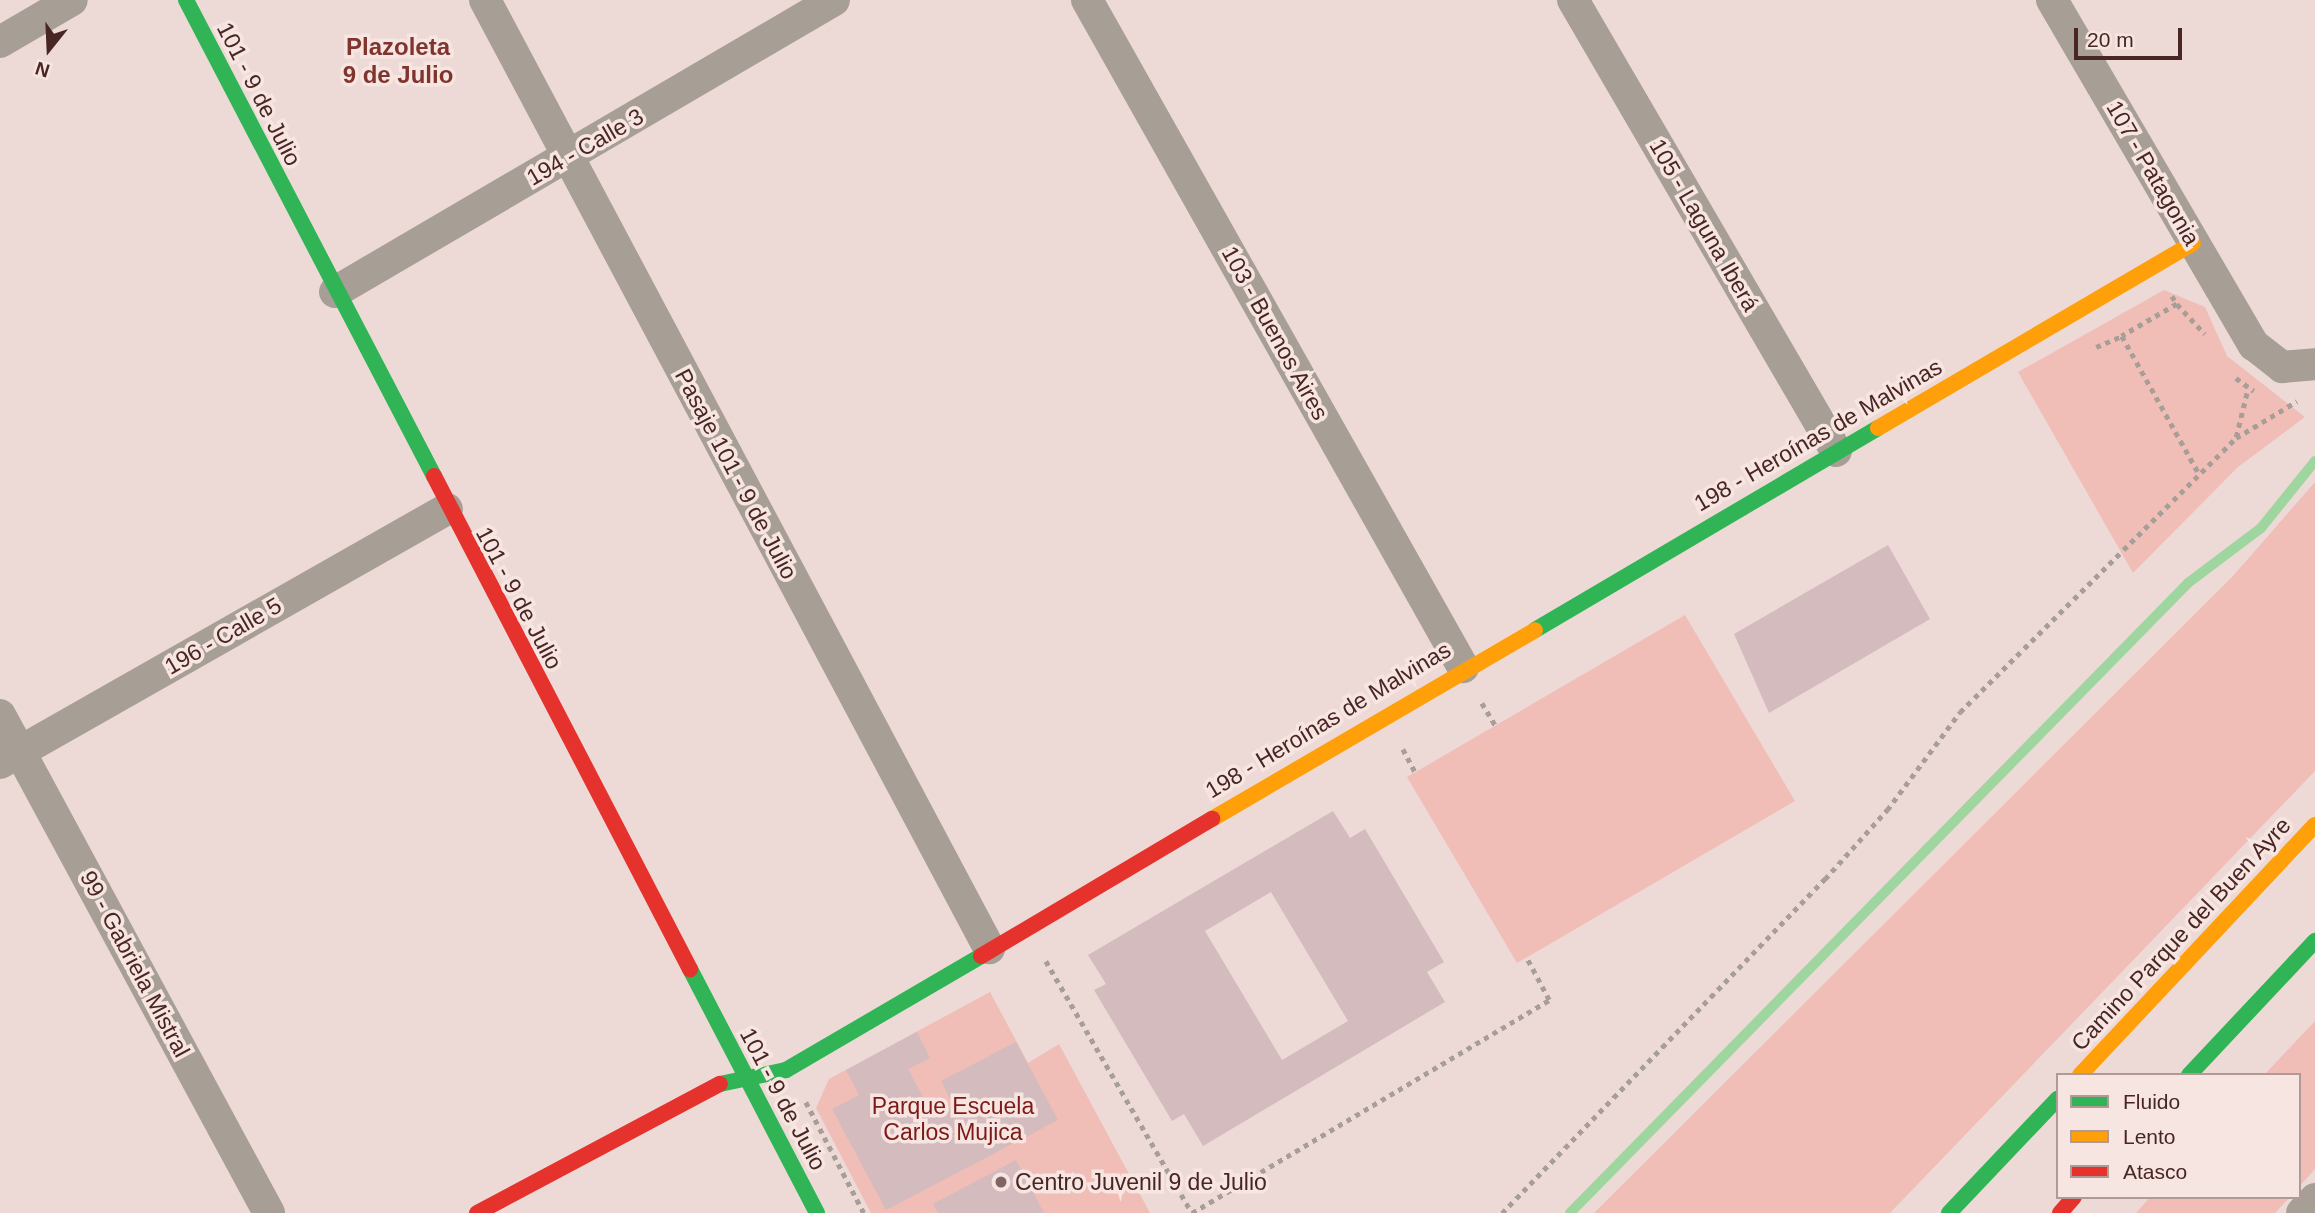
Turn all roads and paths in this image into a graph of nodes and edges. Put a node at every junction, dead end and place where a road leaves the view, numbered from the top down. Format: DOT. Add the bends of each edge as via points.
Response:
graph roads {
  1 [pos="72,0"];
  2 [pos="186,0"];
  3 [pos="485,0"];
  4 [pos="834,0"];
  5 [pos="1087,0"];
  6 [pos="1573,0"];
  7 [pos="2052,0"];
  8 [pos="0,42"];
  9 [pos="568,158"];
  10 [pos="2193,243"];
  11 [pos="2155,264"];
  12 [pos="335,292"];
  13 [pos="2254,345"];
  14 [pos="2315,364"];
  15 [pos="2305,396"];
  16 [pos="2236,438"];
  17 [pos="1836,451"];
  18 [pos="2199,474"];
  19 [pos="447,509"];
  20 [pos="1469,680"];
  21 [pos="0,715"];
  22 [pos="1496,726"];
  23 [pos="1402,749"];
  24 [pos="10,758"];
  25 [pos="1416,773"];
  26 [pos="2315,825"];
  27 [pos="2315,941"];
  28 [pos="989,948"];
  29 [pos="1526,957"];
  30 [pos="1044,958"];
  31 [pos="786,1070"];
  32 [pos="2082,1073"];
  33 [pos="2191,1073"];
  34 [pos="745,1076"];
  35 [pos="2056,1100"];
  36 [pos="2072,1199"];
  37 [pos="2315,1199"];
  38 [pos="269,1213"];
  39 [pos="477,1213"];
  40 [pos="817,1213"];
  41 [pos="864,1213"];
  42 [pos="1502,1213"];
  43 [pos="1949,1213"];
  44 [pos="2060,1213"];
  45 [pos="2302,1213"];
  1 -- 8 [label="street"];
  2 -- 12 [label="main road, 101 - 9 de Julio"];
  3 -- 9 [label="street, Pasaje 101 - 9 de Julio"];
  4 -- 9 [label="street, 194 - Calle 3"];
  5 -- 20 [label="street, 103 - Buenos Aires"];
  6 -- 17 [label="street, 105 - Laguna Iberá"];
  7 -- 10 [label="street, 107 - Patagonia"];
  9 -- 12 [label="street, 194 - Calle 3"];
  9 -- 28 [label="street, Pasaje 101 - 9 de Julio"];
  10 -- 11 [label="main road, 198 - Heroínas de Malvinas"];
  10 -- 13 [label="street, 107 - Patagonia"];
  11 -- 17 [label="main road, 198 - Heroínas de Malvinas"];
  11 -- 18 [label="path" via="2177,304 2122,336"];
  12 -- 19 [label="main road, 101 - 9 de Julio"];
  13 -- 14 [label="street" via="2282,367"];
  13 -- 16 [label="path"];
  15 -- 16 [label="path"];
  16 -- 18 [label="path"];
  17 -- 20 [label="main road, 198 - Heroínas de Malvinas"];
  18 -- 42 [label="path" via="1960,712 1887,810 1825,879"];
  19 -- 24 [label="street, 196 - Calle 5"];
  19 -- 34 [label="main road, 101 - 9 de Julio"];
  20 -- 22 [label="path"];
  20 -- 28 [label="main road, 198 - Heroínas de Malvinas"];
  21 -- 24 [label="street, 99 - Gabriela Mistral"];
  23 -- 25 [label="path"];
  24 -- 38 [label="street, 99 - Gabriela Mistral"];
  26 -- 32 [label="main road, Camino Parque del Buen Ayre"];
  27 -- 33 [label="main road"];
  28 -- 31 [label="main road, 198 - Heroínas de Malvinas"];
  29 -- 30 [label="path" via="1549,1000 1192,1213"];
  31 -- 34 [label="main road, 198 - Heroínas de Malvinas"];
  31 -- 41 [label="path"];
  34 -- 39 [label="main road, 198 - Heroínas de Malvinas"];
  34 -- 40 [label="main road, 101 - 9 de Julio"];
  35 -- 43 [label="main road"];
  36 -- 44 [label="main road"];
  37 -- 45 [label="street"];
}
